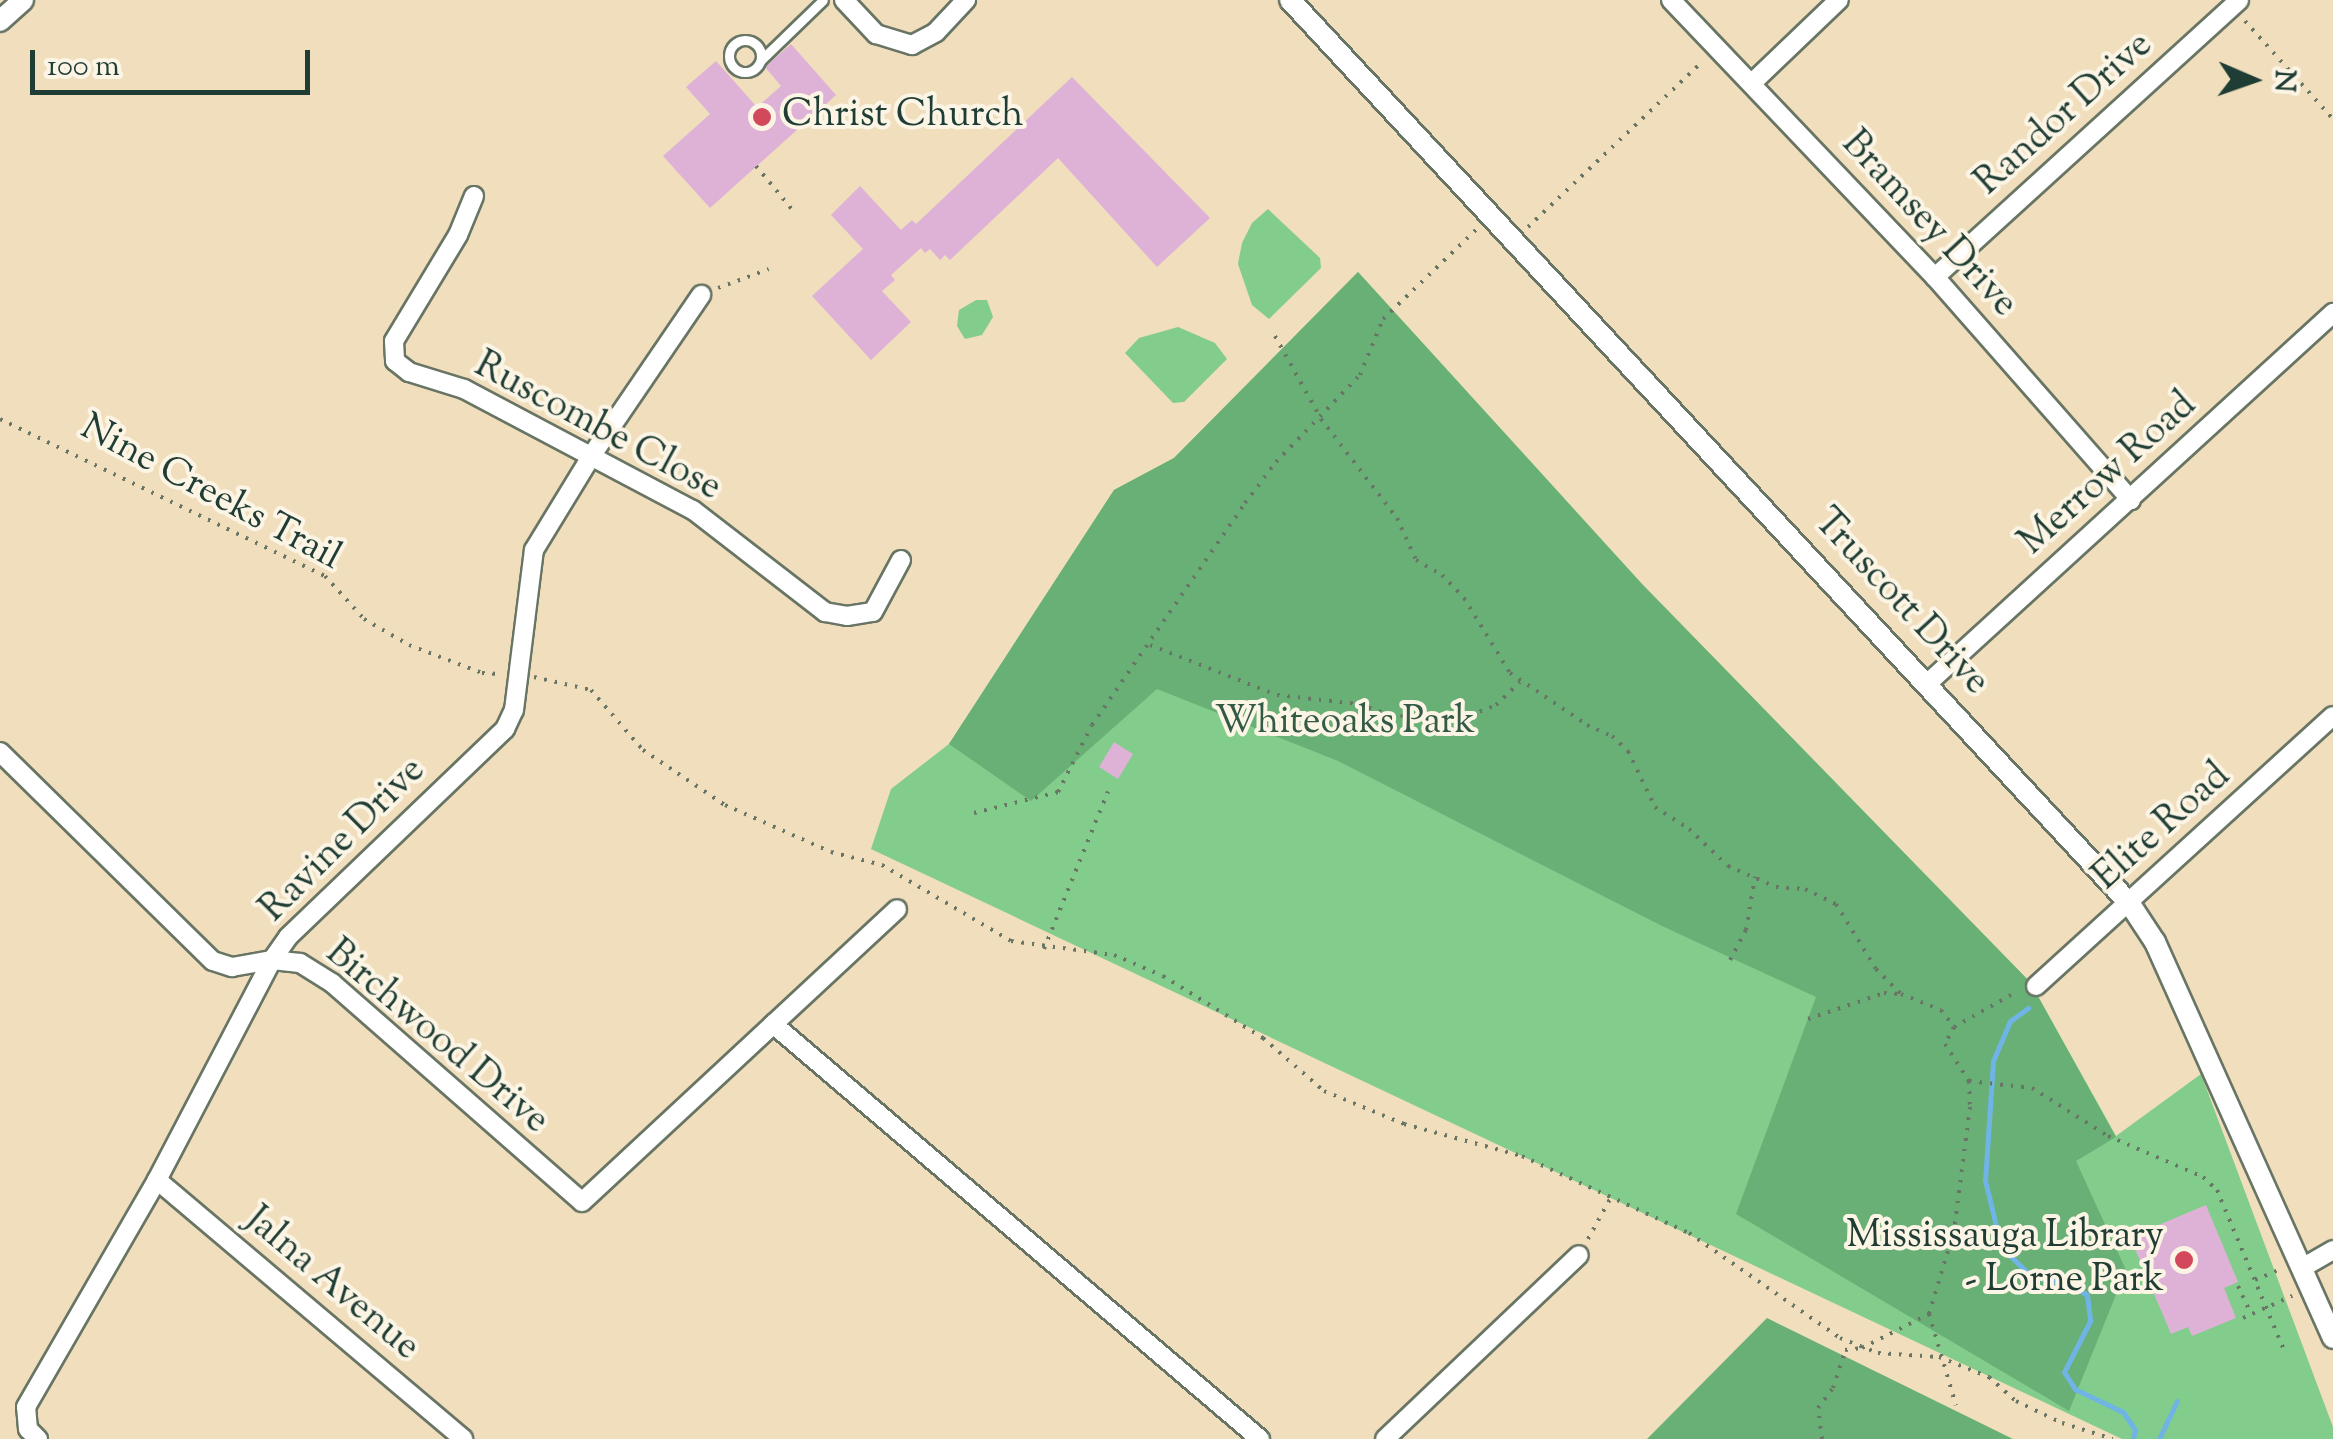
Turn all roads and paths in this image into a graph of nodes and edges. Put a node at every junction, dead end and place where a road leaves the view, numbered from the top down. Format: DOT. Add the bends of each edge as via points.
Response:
graph roads {
  1 [pos="23,0"];
  2 [pos="823,0"];
  3 [pos="844,0"];
  4 [pos="966,0"];
  5 [pos="1290,0"];
  6 [pos="1671,0"];
  7 [pos="1839,0"];
  8 [pos="2235,3"];
  9 [pos="0,21"];
  10 [pos="1717,47"];
  11 [pos="761,60"];
  12 [pos="1752,83"];
  13 [pos="2333,118"];
  14 [pos="756,166"];
  15 [pos="474,196"];
  16 [pos="794,213"];
  17 [pos="1504,229"];
  18 [pos="769,269"];
  19 [pos="1935,277"];
  20 [pos="701,295"];
  21 [pos="2333,314"];
  22 [pos="1275,336"];
  23 [pos="1321,419"];
  24 [pos="0,420"];
  25 [pos="592,455"];
  26 [pos="2131,500"];
  27 [pos="900,560"];
  28 [pos="1150,644"];
  29 [pos="518,675"];
  30 [pos="1520,682"];
  31 [pos="1928,683"];
  32 [pos="2333,716"];
  33 [pos="0,752"];
  34 [pos="1108,791"];
  35 [pos="974,812"];
  36 [pos="1754,878"];
  37 [pos="2130,904"];
  38 [pos="898,909"];
  39 [pos="1044,948"];
  40 [pos="272,960"];
  41 [pos="1730,960"];
  42 [pos="2036,986"];
  43 [pos="1901,994"];
  44 [pos="1808,1019"];
  45 [pos="773,1024"];
  46 [pos="1954,1027"];
  47 [pos="1968,1080"];
  48 [pos="157,1180"];
  49 [pos="1610,1199"];
  50 [pos="2333,1250"];
  51 [pos="1580,1254"];
  52 [pos="2298,1274"];
  53 [pos="2255,1280"];
  54 [pos="2238,1286"];
  55 [pos="2266,1308"];
  56 [pos="1929,1314"];
  57 [pos="2252,1314"];
  58 [pos="2243,1318"];
  59 [pos="2333,1338"];
  60 [pos="1862,1348"];
  61 [pos="2283,1348"];
  62 [pos="1939,1357"];
  63 [pos="1956,1405"];
  64 [pos="38,1439"];
  65 [pos="463,1439"];
  66 [pos="1260,1439"];
  67 [pos="1385,1439"];
  68 [pos="1822,1439"];
  69 [pos="2113,1439"];
  1 -- 9 [label="street"];
  2 -- 11 [label="lane"];
  3 -- 4 [label="street" via="876,34 912,46"];
  5 -- 17 [label="street, Truscott Drive"];
  6 -- 10 [label="street, Bramsey Drive"];
  7 -- 12 [label="street"];
  8 -- 13 [label="path"];
  8 -- 19 [label="street, Randor Drive"];
  10 -- 12 [label="street, Bramsey Drive"];
  10 -- 17 [label="path" via="1523,232"];
  12 -- 19 [label="street, Bramsey Drive"];
  14 -- 16 [label="path"];
  15 -- 25 [label="street, Ruscombe Close" via="394,341 396,361"];
  17 -- 23 [label="path" via="1480,226 1467,235 1382,319 1360,375"];
  17 -- 31 [label="street, Truscott Drive"];
  18 -- 20 [label="path"];
  19 -- 26 [label="street, Bramsey Drive"];
  20 -- 25 [label="street, Ravine Drive"];
  21 -- 26 [label="street, Merrow Road"];
  22 -- 23 [label="path"];
  23 -- 28 [label="path" via="1266,476"];
  23 -- 30 [label="path" via="1397,518 1416,560 1464,598"];
  24 -- 29 [label="path, Nine Creeks Trail" via="325,576 364,619 409,645 482,673"];
  25 -- 27 [label="street, Ruscombe Close" via="693,510 825,612 873,612"];
  25 -- 29 [label="street, Ravine Drive" via="534,550"];
  26 -- 31 [label="street, Merrow Road"];
  28 -- 30 [label="path" via="1277,695 1358,704 1390,715 1460,719 1496,705"];
  28 -- 35 [label="path" via="1092,725 1058,792"];
  29 -- 39 [label="path, Nine Creeks Trail" via="591,690 643,750 726,805 831,852 882,864 1011,940"];
  29 -- 40 [label="street, Ravine Drive" via="505,729 288,937"];
  30 -- 36 [label="path" via="1612,736 1628,751 1655,808 1728,866"];
  31 -- 37 [label="street, Truscott Drive"];
  32 -- 37 [label="street, Elite Road"];
  33 -- 40 [label="street, Birchwood Drive" via="213,961 232,968"];
  34 -- 39 [label="path"];
  36 -- 41 [label="path" via="1746,930"];
  36 -- 43 [label="path" via="1836,904 1876,969"];
  37 -- 42 [label="street, Elite Road"];
  37 -- 52 [label="street, Truscott Drive" via="2155,942"];
  38 -- 45 [label="street, Birchwood Drive"];
  39 -- 49 [label="path, Nine Creeks Trail" via="1114,955 1164,976 1263,1038 1324,1091 1404,1124 1522,1156"];
  40 -- 45 [label="street, Birchwood Drive" via="300,963 332,983 582,1202"];
  40 -- 48 [label="street, Ravine Drive"];
  42 -- 46 [label="path"];
  43 -- 44 [label="path" via="1884,993"];
  43 -- 46 [label="path" via="1940,1010"];
  45 -- 66 [label="street"];
  46 -- 47 [label="path" via="1947,1052"];
  47 -- 53 [label="path" via="2042,1093 2108,1136 2203,1176 2217,1190"];
  47 -- 56 [label="path" via="1963,1179"];
  48 -- 64 [label="street, Ravine Drive" via="26,1407 28,1429"];
  48 -- 65 [label="street, Jalna Avenue"];
  49 -- 51 [label="path"];
  49 -- 60 [label="path, Nine Creeks Trail" via="1689,1233 1806,1317"];
  50 -- 52 [label="street"];
  51 -- 67 [label="street"];
  52 -- 53 [label="path"];
  52 -- 55 [label="path"];
  52 -- 59 [label="street, Truscott Drive"];
  53 -- 55 [label="path"];
  54 -- 57 [label="path"];
  55 -- 57 [label="path"];
  55 -- 61 [label="path"];
  56 -- 60 [label="path"];
  56 -- 62 [label="path"];
  57 -- 58 [label="path"];
  60 -- 62 [label="path"];
  60 -- 68 [label="path" via="1845,1350 1834,1388 1818,1408"];
  62 -- 63 [label="path"];
  62 -- 69 [label="path" via="1989,1378 2047,1416"];
}
